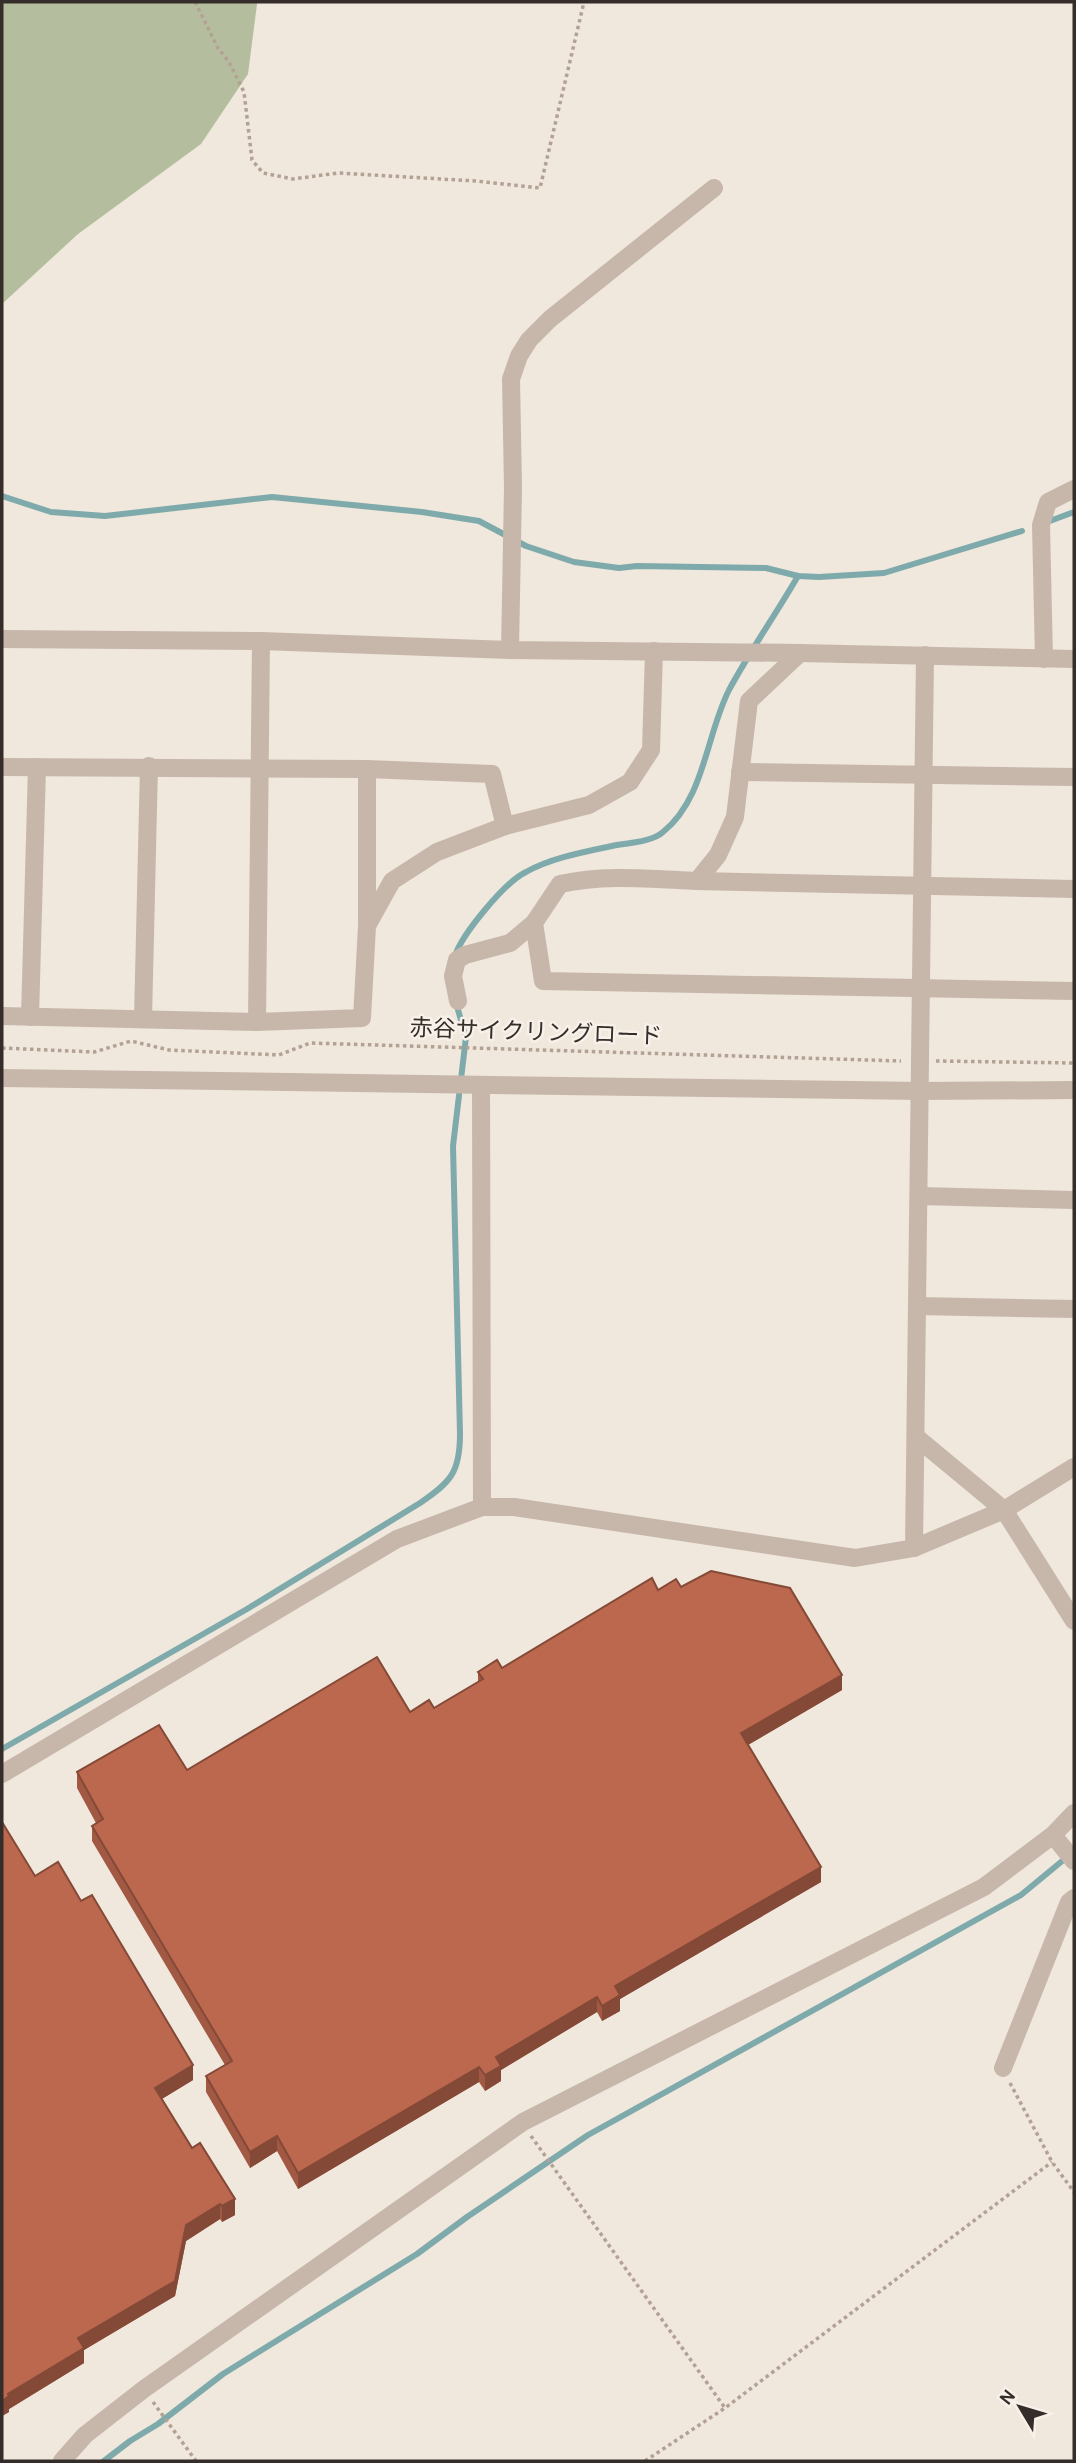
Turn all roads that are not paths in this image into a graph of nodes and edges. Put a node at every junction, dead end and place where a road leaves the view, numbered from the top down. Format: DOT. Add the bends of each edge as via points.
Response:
graph roads {
  1 [pos="714,187"];
  2 [pos="1074,489"];
  3 [pos="2,639"];
  4 [pos="261,641"];
  5 [pos="510,650"];
  6 [pos="654,651"];
  7 [pos="800,653"];
  8 [pos="925,655"];
  9 [pos="1045,659"];
  10 [pos="1074,659"];
  11 [pos="149,766"];
  12 [pos="2,767"];
  13 [pos="37,767"];
  14 [pos="258,769"];
  15 [pos="367,769"];
  16 [pos="740,772"];
  17 [pos="923,776"];
  18 [pos="1074,777"];
  19 [pos="505,826"];
  20 [pos="697,881"];
  21 [pos="922,887"];
  22 [pos="1074,889"];
  23 [pos="534,923"];
  24 [pos="367,926"];
  25 [pos="921,990"];
  26 [pos="1074,991"];
  27 [pos="458,1001"];
  28 [pos="2,1016"];
  29 [pos="30,1017"];
  30 [pos="142,1019"];
  31 [pos="257,1022"];
  32 [pos="2,1078"];
  33 [pos="481,1086"];
  34 [pos="1074,1090"];
  35 [pos="920,1091"];
  36 [pos="919,1196"];
  37 [pos="1074,1200"];
  38 [pos="917,1306"];
  39 [pos="1074,1309"];
  40 [pos="916,1437"];
  41 [pos="1074,1466"];
  42 [pos="482,1507"];
  43 [pos="1004,1510"];
  44 [pos="914,1548"];
  45 [pos="1074,1621"];
  46 [pos="2,1774"];
  47 [pos="1074,1813"];
  48 [pos="1053,1835"];
  49 [pos="1074,1861"];
  50 [pos="1074,1898"];
  51 [pos="1003,2068"];
  52 [pos="62,2461"];
  1 -- 5 [label="street" via="550,319 519,356 511,379"];
  2 -- 9 [label="street" via="1048,502 1041,525"];
  3 -- 4 [label="street"];
  4 -- 5 [label="street"];
  4 -- 14 [label="street"];
  5 -- 6 [label="street"];
  6 -- 7 [label="street"];
  6 -- 19 [label="street" via="651,750 630,782 589,804"];
  7 -- 8 [label="street"];
  7 -- 16 [label="street" via="749,701"];
  8 -- 9 [label="street"];
  8 -- 17 [label="street"];
  9 -- 10 [label="street"];
  11 -- 13 [label="street"];
  11 -- 14 [label="street"];
  11 -- 30 [label="street"];
  12 -- 13 [label="street"];
  13 -- 29 [label="street"];
  14 -- 15 [label="street"];
  14 -- 31 [label="street"];
  15 -- 19 [label="street" via="492,774"];
  15 -- 24 [label="street"];
  16 -- 17 [label="street"];
  16 -- 20 [label="street" via="735,817 718,855"];
  17 -- 18 [label="street"];
  17 -- 21 [label="street"];
  19 -- 24 [label="street" via="437,852 392,881"];
  20 -- 21 [label="street"];
  20 -- 23 [label="street" via="615,877 560,884"];
  21 -- 22 [label="street"];
  21 -- 25 [label="street"];
  23 -- 25 [label="street" via="543,981"];
  23 -- 27 [label="street" via="510,943 457,960 453,976"];
  24 -- 31 [label="street" via="362,1018"];
  25 -- 26 [label="street"];
  25 -- 35 [label="street"];
  28 -- 29 [label="street"];
  29 -- 30 [label="street"];
  30 -- 31 [label="street"];
  32 -- 33 [label="street"];
  33 -- 35 [label="street"];
  33 -- 42 [label="street"];
  34 -- 35 [label="street"];
  35 -- 36 [label="street"];
  36 -- 37 [label="street"];
  36 -- 38 [label="street"];
  38 -- 39 [label="street"];
  38 -- 40 [label="street"];
  40 -- 43 [label="street"];
  40 -- 44 [label="street"];
  41 -- 43 [label="street"];
  42 -- 44 [label="street" via="514,1507 855,1558"];
  42 -- 46 [label="street" via="397,1539"];
  43 -- 44 [label="street"];
  43 -- 45 [label="street"];
  47 -- 48 [label="street"];
  48 -- 49 [label="street"];
  48 -- 52 [label="street" via="984,1887 523,2122 144,2389 85,2435"];
  50 -- 51 [label="street"];
}
